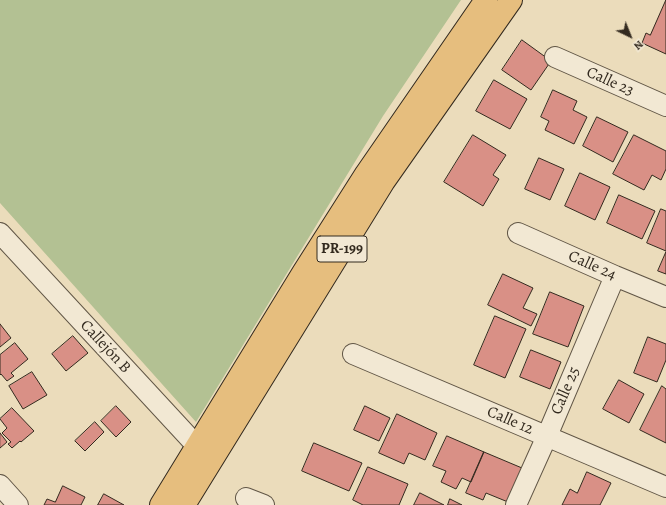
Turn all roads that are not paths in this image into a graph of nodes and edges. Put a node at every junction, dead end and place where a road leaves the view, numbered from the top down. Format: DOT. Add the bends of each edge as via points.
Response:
graph roads {
  1 [pos="486,0"];
  2 [pos="511,0"];
  3 [pos="555,57"];
  4 [pos="666,106"];
  5 [pos="0,233"];
  6 [pos="518,233"];
  7 [pos="615,276"];
  8 [pos="666,297"];
  9 [pos="353,354"];
  10 [pos="546,436"];
  11 [pos="204,454"];
  12 [pos="0,485"];
  13 [pos="666,487"];
  14 [pos="18,505"];
  15 [pos="161,505"];
  16 [pos="184,505"];
  17 [pos="516,505"];
  1 -- 11 [label="main road, PR-199" via="366,174 303,273"];
  2 -- 11 [label="main road, PR-199" via="384,181"];
  3 -- 4 [label="street, Calle 23"];
  5 -- 11 [label="street, Callejón B"];
  6 -- 7 [label="street, Calle 24"];
  7 -- 8 [label="street, Calle 24"];
  7 -- 10 [label="street, Calle 25"];
  9 -- 10 [label="street, Calle 12"];
  10 -- 13 [label="street, Calle 12"];
  10 -- 17 [label="street, Calle 25"];
  11 -- 15 [label="main road, PR-199"];
  11 -- 16 [label="main road, PR-199"];
  12 -- 14 [label="street"];
}
